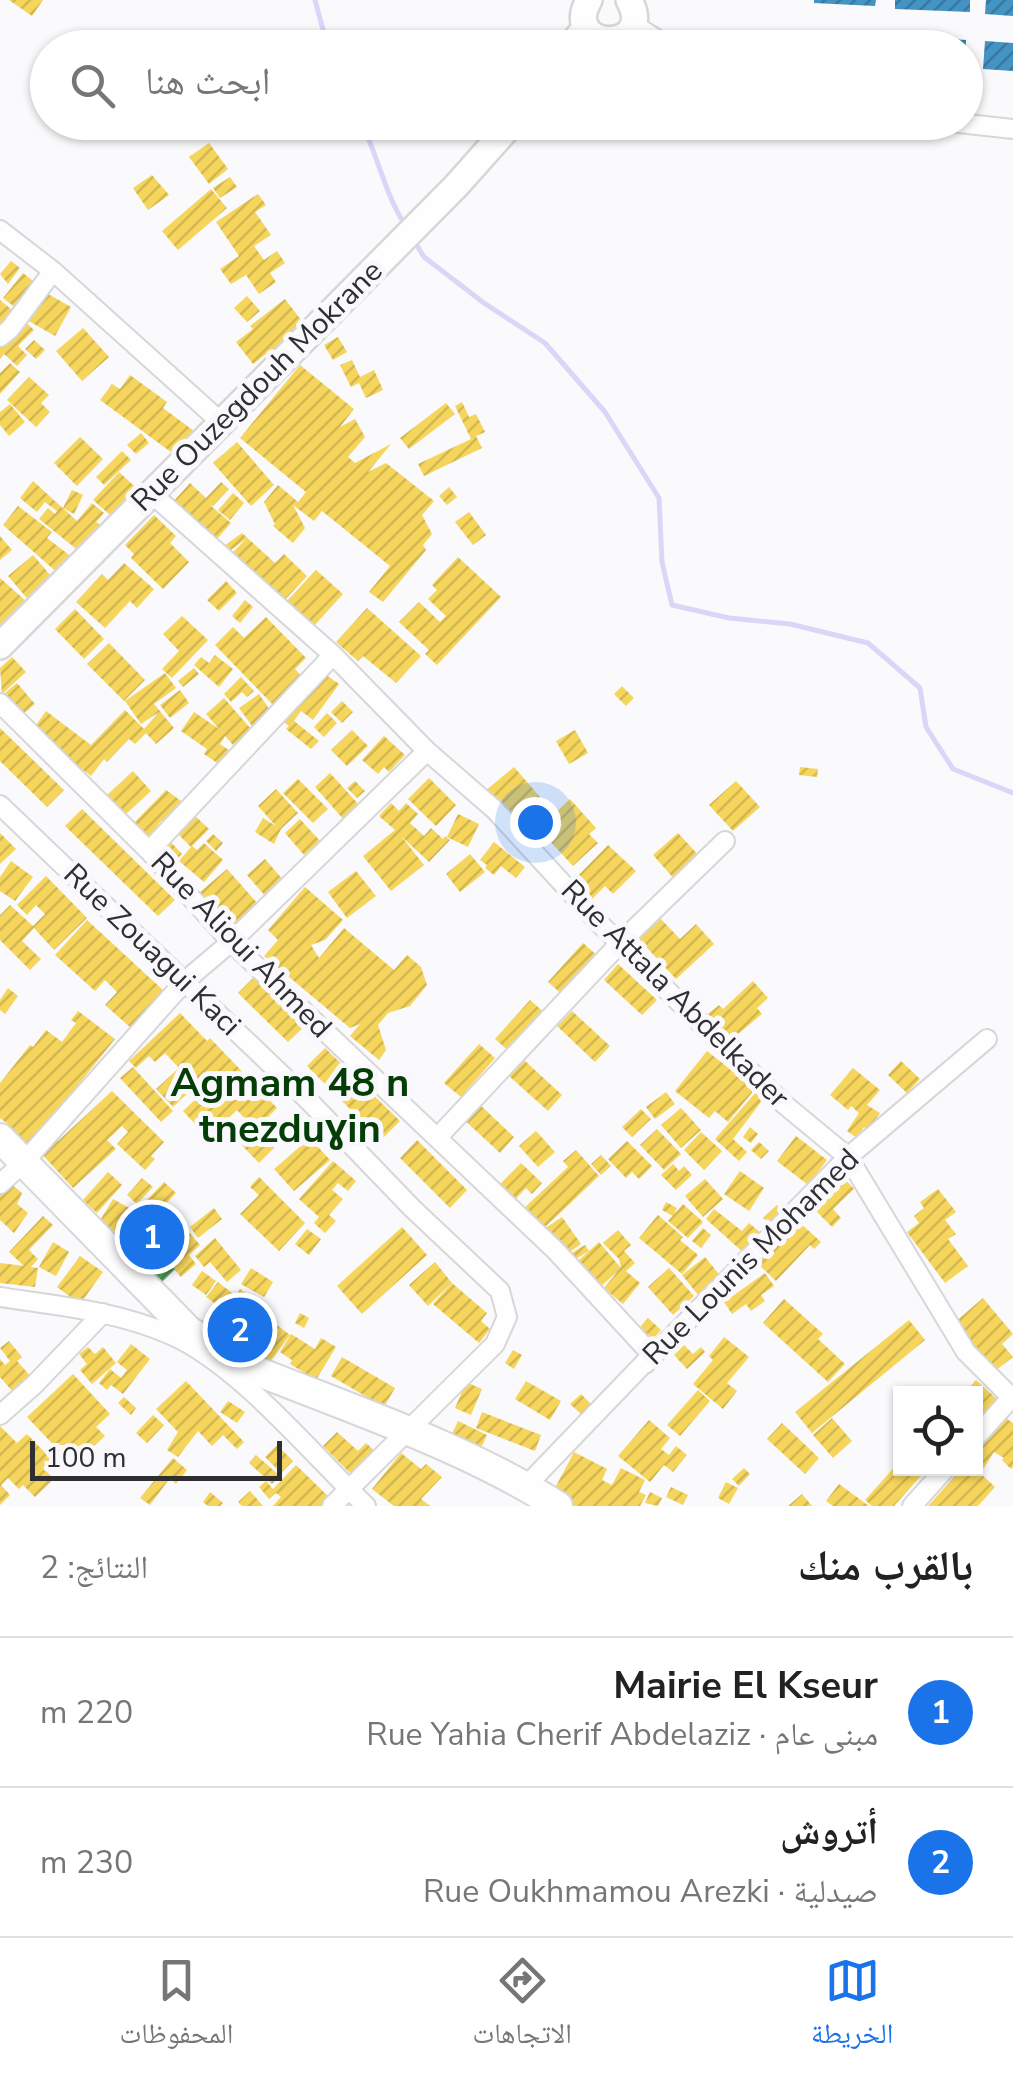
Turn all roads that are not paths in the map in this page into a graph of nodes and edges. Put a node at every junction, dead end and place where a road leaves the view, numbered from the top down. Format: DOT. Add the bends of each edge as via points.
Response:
graph roads {
  1 [pos="634,8"];
  2 [pos="654,30"];
  3 [pos="983,126"];
  4 [pos="1013,129"];
  5 [pos="498,140"];
  6 [pos="0,230"];
  7 [pos="54,271"];
  8 [pos="0,338"];
  9 [pos="222,424"];
  10 [pos="152,494"];
  11 [pos="0,646"];
  12 [pos="333,655"];
  13 [pos="0,703"];
  14 [pos="428,751"];
  15 [pos="0,805"];
  16 [pos="724,841"];
  17 [pos="149,851"];
  18 [pos="231,942"];
  19 [pos="621,942"];
  20 [pos="185,981"];
  21 [pos="987,1040"];
  22 [pos="0,1138"];
  23 [pos="436,1138"];
  24 [pos="848,1157"];
  25 [pos="24,1162"];
  26 [pos="0,1184"];
  27 [pos="0,1297"];
  28 [pos="103,1312"];
  29 [pos="1013,1398"];
  30 [pos="0,1415"];
  31 [pos="983,1430"];
  32 [pos="404,1431"];
  33 [pos="939,1476"];
  34 [pos="526,1486"];
  35 [pos="348,1489"];
  36 [pos="332,1506"];
  37 [pos="366,1506"];
  38 [pos="558,1506"];
  39 [pos="912,1506"];
  1 -- 2 [label="street"];
  3 -- 4 [label="street"];
  5 -- 9 [label="main road, Rue Ouzegdouh Mokrane"];
  6 -- 7 [label="street"];
  7 -- 8 [label="street"];
  7 -- 9 [label="street"];
  9 -- 10 [label="main road, Rue Ouzegdouh Mokrane"];
  10 -- 11 [label="main road, Rue Ouzegdouh Mokrane"];
  10 -- 12 [label="street, Rue Attala Abdelkader"];
  12 -- 14 [label="street, Rue Attala Abdelkader"];
  12 -- 17 [label="street"];
  13 -- 17 [label="street, Rue Alioui Ahmed"];
  14 -- 18 [label="street"];
  14 -- 19 [label="street, Rue Attala Abdelkader" via="495,810"];
  15 -- 20 [label="street, Rue Zouagui Kaci"];
  16 -- 19 [label="street"];
  17 -- 18 [label="street, Rue Alioui Ahmed"];
  18 -- 20 [label="street"];
  18 -- 23 [label="street, Rue Alioui Ahmed"];
  19 -- 23 [label="street"];
  19 -- 24 [label="street, Rue Attala Abdelkader"];
  20 -- 25 [label="street"];
  20 -- 32 [label="street, Rue Zouagui Kaci" via="500,1291 507,1317 494,1344"];
  21 -- 24 [label="street, Rue Lounis Mohamed"];
  22 -- 25 [label="main road"];
  23 -- 34 [label="street, Rue Alioui Ahmed" via="556,1251 652,1356"];
  24 -- 29 [label="street, Rue Attala Abdelkader" via="966,1352"];
  24 -- 34 [label="street, Rue Lounis Mohamed"];
  25 -- 26 [label="street"];
  25 -- 32 [label="main road" via="189,1330 222,1354"];
  27 -- 28 [label="street"];
  28 -- 30 [label="street"];
  28 -- 35 [label="street" via="173,1336 228,1370"];
  29 -- 31 [label="street"];
  32 -- 34 [label="main road"];
  32 -- 35 [label="street, Rue Zouagui Kaci"];
  33 -- 39 [label="street"];
  34 -- 38 [label="main road"];
  35 -- 36 [label="street, Rue Zouagui Kaci"];
  35 -- 37 [label="street"];
}
